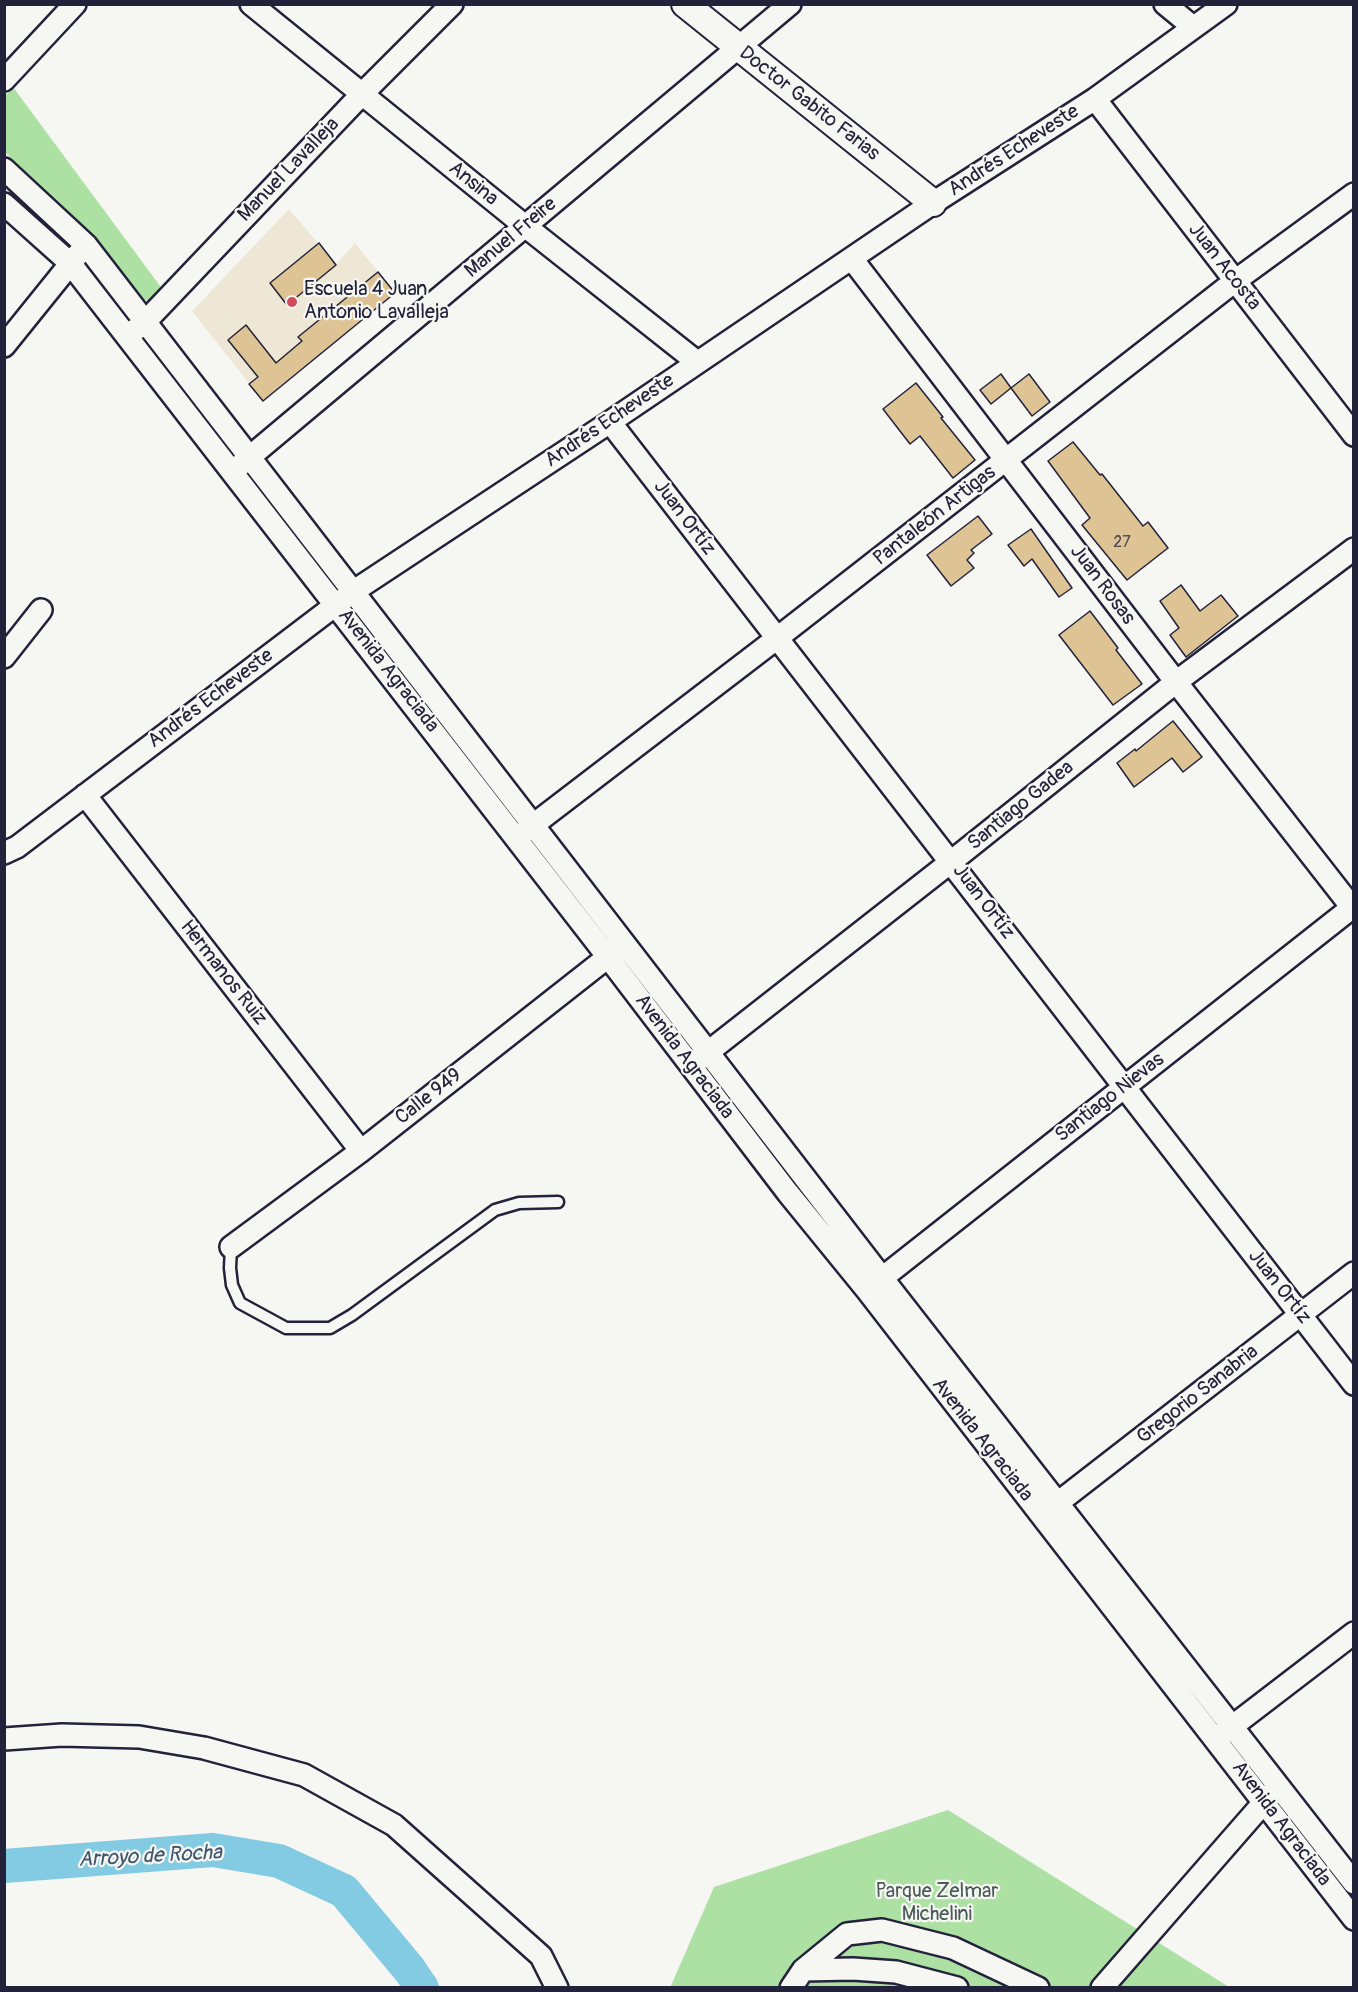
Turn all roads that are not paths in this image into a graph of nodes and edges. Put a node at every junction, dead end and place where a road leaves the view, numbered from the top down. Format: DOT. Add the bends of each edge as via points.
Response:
graph roads {
  1 [pos="75,4"];
  2 [pos="251,4"];
  3 [pos="452,4"];
  4 [pos="685,4"];
  5 [pos="790,4"];
  6 [pos="1165,4"];
  7 [pos="1226,4"];
  8 [pos="1193,27"];
  9 [pos="738,48"];
  10 [pos="4,80"];
  11 [pos="362,94"];
  12 [pos="1095,99"];
  13 [pos="4,169"];
  14 [pos="1353,194"];
  15 [pos="933,203"];
  16 [pos="4,204"];
  17 [pos="525,226"];
  18 [pos="86,245"];
  19 [pos="852,259"];
  20 [pos="70,263"];
  21 [pos="1235,281"];
  22 [pos="145,322"];
  23 [pos="127,336"];
  24 [pos="4,346"];
  25 [pos="697,362"];
  26 [pos="610,422"];
  27 [pos="1353,435"];
  28 [pos="249,458"];
  29 [pos="1006,460"];
  30 [pos="232,472"];
  31 [pos="1353,549"];
  32 [pos="354,591"];
  33 [pos="336,604"];
  34 [pos="41,610"];
  35 [pos="776,639"];
  36 [pos="4,657"];
  37 [pos="1176,682"];
  38 [pos="85,795"];
  39 [pos="533,825"];
  40 [pos="516,838"];
  41 [pos="4,853"];
  42 [pos="952,861"];
  43 [pos="1353,908"];
  44 [pos="625,943"];
  45 [pos="608,957"];
  46 [pos="708,1052"];
  47 [pos="690,1066"];
  48 [pos="1124,1087"];
  49 [pos="361,1151"];
  50 [pos="558,1202"];
  51 [pos="231,1247"];
  52 [pos="1353,1273"];
  53 [pos="874,1284"];
  54 [pos="1300,1316"];
  55 [pos="1353,1384"];
  56 [pos="1049,1510"];
  57 [pos="1353,1633"];
  58 [pos="1224,1733"];
  59 [pos="4,1739"];
  60 [pos="1278,1786"];
  61 [pos="1264,1803"];
  62 [pos="1353,1883"];
  63 [pos="1353,1919"];
  64 [pos="803,1970"];
  65 [pos="1105,1986"];
  66 [pos="557,1988"];
  67 [pos="791,1988"];
  68 [pos="957,1988"];
  69 [pos="1038,1988"];
  1 -- 10 [label="street"];
  2 -- 11 [label="street, Ansina"];
  3 -- 11 [label="street, Manuel Lavalleja"];
  4 -- 9 [label="street, Doctor Gabito Farias"];
  5 -- 9 [label="street, Manuel Freire"];
  6 -- 8 [label="street"];
  7 -- 8 [label="street, Andrés Echeveste"];
  8 -- 12 [label="street, Andrés Echeveste"];
  9 -- 15 [label="street, Doctor Gabito Farias"];
  9 -- 17 [label="street, Manuel Freire"];
  11 -- 17 [label="street, Ansina"];
  11 -- 22 [label="street, Manuel Lavalleja"];
  12 -- 15 [label="street, Andrés Echeveste"];
  12 -- 21 [label="street, Juan Acosta"];
  13 -- 18 [label="street, Avenida Agraciada"];
  14 -- 21 [label="street, Pantaleón Artigas"];
  15 -- 19 [label="street, Andrés Echeveste"];
  16 -- 20 [label="street, Avenida Agraciada"];
  17 -- 25 [label="street, Ansina"];
  17 -- 28 [label="street, Manuel Freire"];
  18 -- 20 [label="street"];
  18 -- 22 [label="street, Avenida Agraciada"];
  19 -- 25 [label="street, Andrés Echeveste"];
  19 -- 29 [label="street, Juan Rosas"];
  20 -- 23 [label="street, Avenida Agraciada"];
  20 -- 24 [label="street"];
  21 -- 27 [label="street, Juan Acosta"];
  21 -- 29 [label="street, Pantaleón Artigas"];
  22 -- 23 [label="street, Manuel Lavalleja"];
  22 -- 28 [label="street, Avenida Agraciada"];
  23 -- 30 [label="street, Avenida Agraciada"];
  25 -- 26 [label="street, Andrés Echeveste"];
  26 -- 32 [label="street, Andrés Echeveste"];
  26 -- 35 [label="street, Juan Ortíz"];
  28 -- 30 [label="street, Manuel Freire"];
  28 -- 32 [label="street, Avenida Agraciada"];
  29 -- 35 [label="street, Pantaleón Artigas"];
  29 -- 37 [label="street, Juan Rosas"];
  30 -- 33 [label="street, Avenida Agraciada"];
  31 -- 37 [label="street, Santiago Gadea"];
  32 -- 33 [label="street, Andrés Echeveste"];
  32 -- 39 [label="street, Avenida Agraciada"];
  33 -- 38 [label="street, Andrés Echeveste"];
  33 -- 40 [label="street, Avenida Agraciada"];
  34 -- 36 [label="street"];
  35 -- 39 [label="street, Pantaleón Artigas"];
  35 -- 42 [label="street, Juan Ortíz"];
  37 -- 42 [label="street, Santiago Gadea"];
  37 -- 43 [label="street, Juan Rosas"];
  38 -- 41 [label="street, Andrés Echeveste"];
  38 -- 49 [label="street, Hermanos Ruiz"];
  39 -- 40 [label="street, Pantaleón Artigas"];
  39 -- 44 [label="street, Avenida Agraciada"];
  40 -- 45 [label="street, Avenida Agraciada"];
  42 -- 46 [label="street, Santiago Gadea"];
  42 -- 48 [label="street, Juan Ortíz"];
  43 -- 48 [label="street, Santiago Nievas"];
  44 -- 45 [label="street, Calle 949"];
  44 -- 46 [label="street, Avenida Agraciada"];
  45 -- 47 [label="street, Avenida Agraciada"];
  45 -- 49 [label="street, Calle 949"];
  46 -- 47 [label="street, Santiago Gadea"];
  46 -- 53 [label="street, Avenida Agraciada"];
  47 -- 53 [label="street, Avenida Agraciada"];
  48 -- 53 [label="street, Santiago Nievas"];
  48 -- 54 [label="street, Juan Ortíz"];
  49 -- 51 [label="street, Calle 949"];
  50 -- 51 [label="lane" via="519,1203 495,1210 330,1328 286,1328 240,1303 232,1285"];
  52 -- 54 [label="street, Gregorio Sanabria"];
  53 -- 56 [label="street, Avenida Agraciada"];
  54 -- 55 [label="street, Juan Ortíz"];
  54 -- 56 [label="street, Gregorio Sanabria"];
  56 -- 58 [label="street, Avenida Agraciada"];
  57 -- 58 [label="street"];
  58 -- 60 [label="street, Avenida Agraciada"];
  58 -- 61 [label="street, Avenida Agraciada"];
  59 -- 66 [label="street" via="62,1735 139,1737 204,1748 304,1775 394,1825 541,1956"];
  60 -- 61 [label="street"];
  60 -- 62 [label="street, Avenida Agraciada"];
  61 -- 63 [label="street, Avenida Agraciada"];
  61 -- 65 [label="street"];
  64 -- 67 [label="street"];
  64 -- 68 [label="street" via="896,1972"];
  64 -- 69 [label="street" via="847,1934 882,1930 953,1948"];
}
